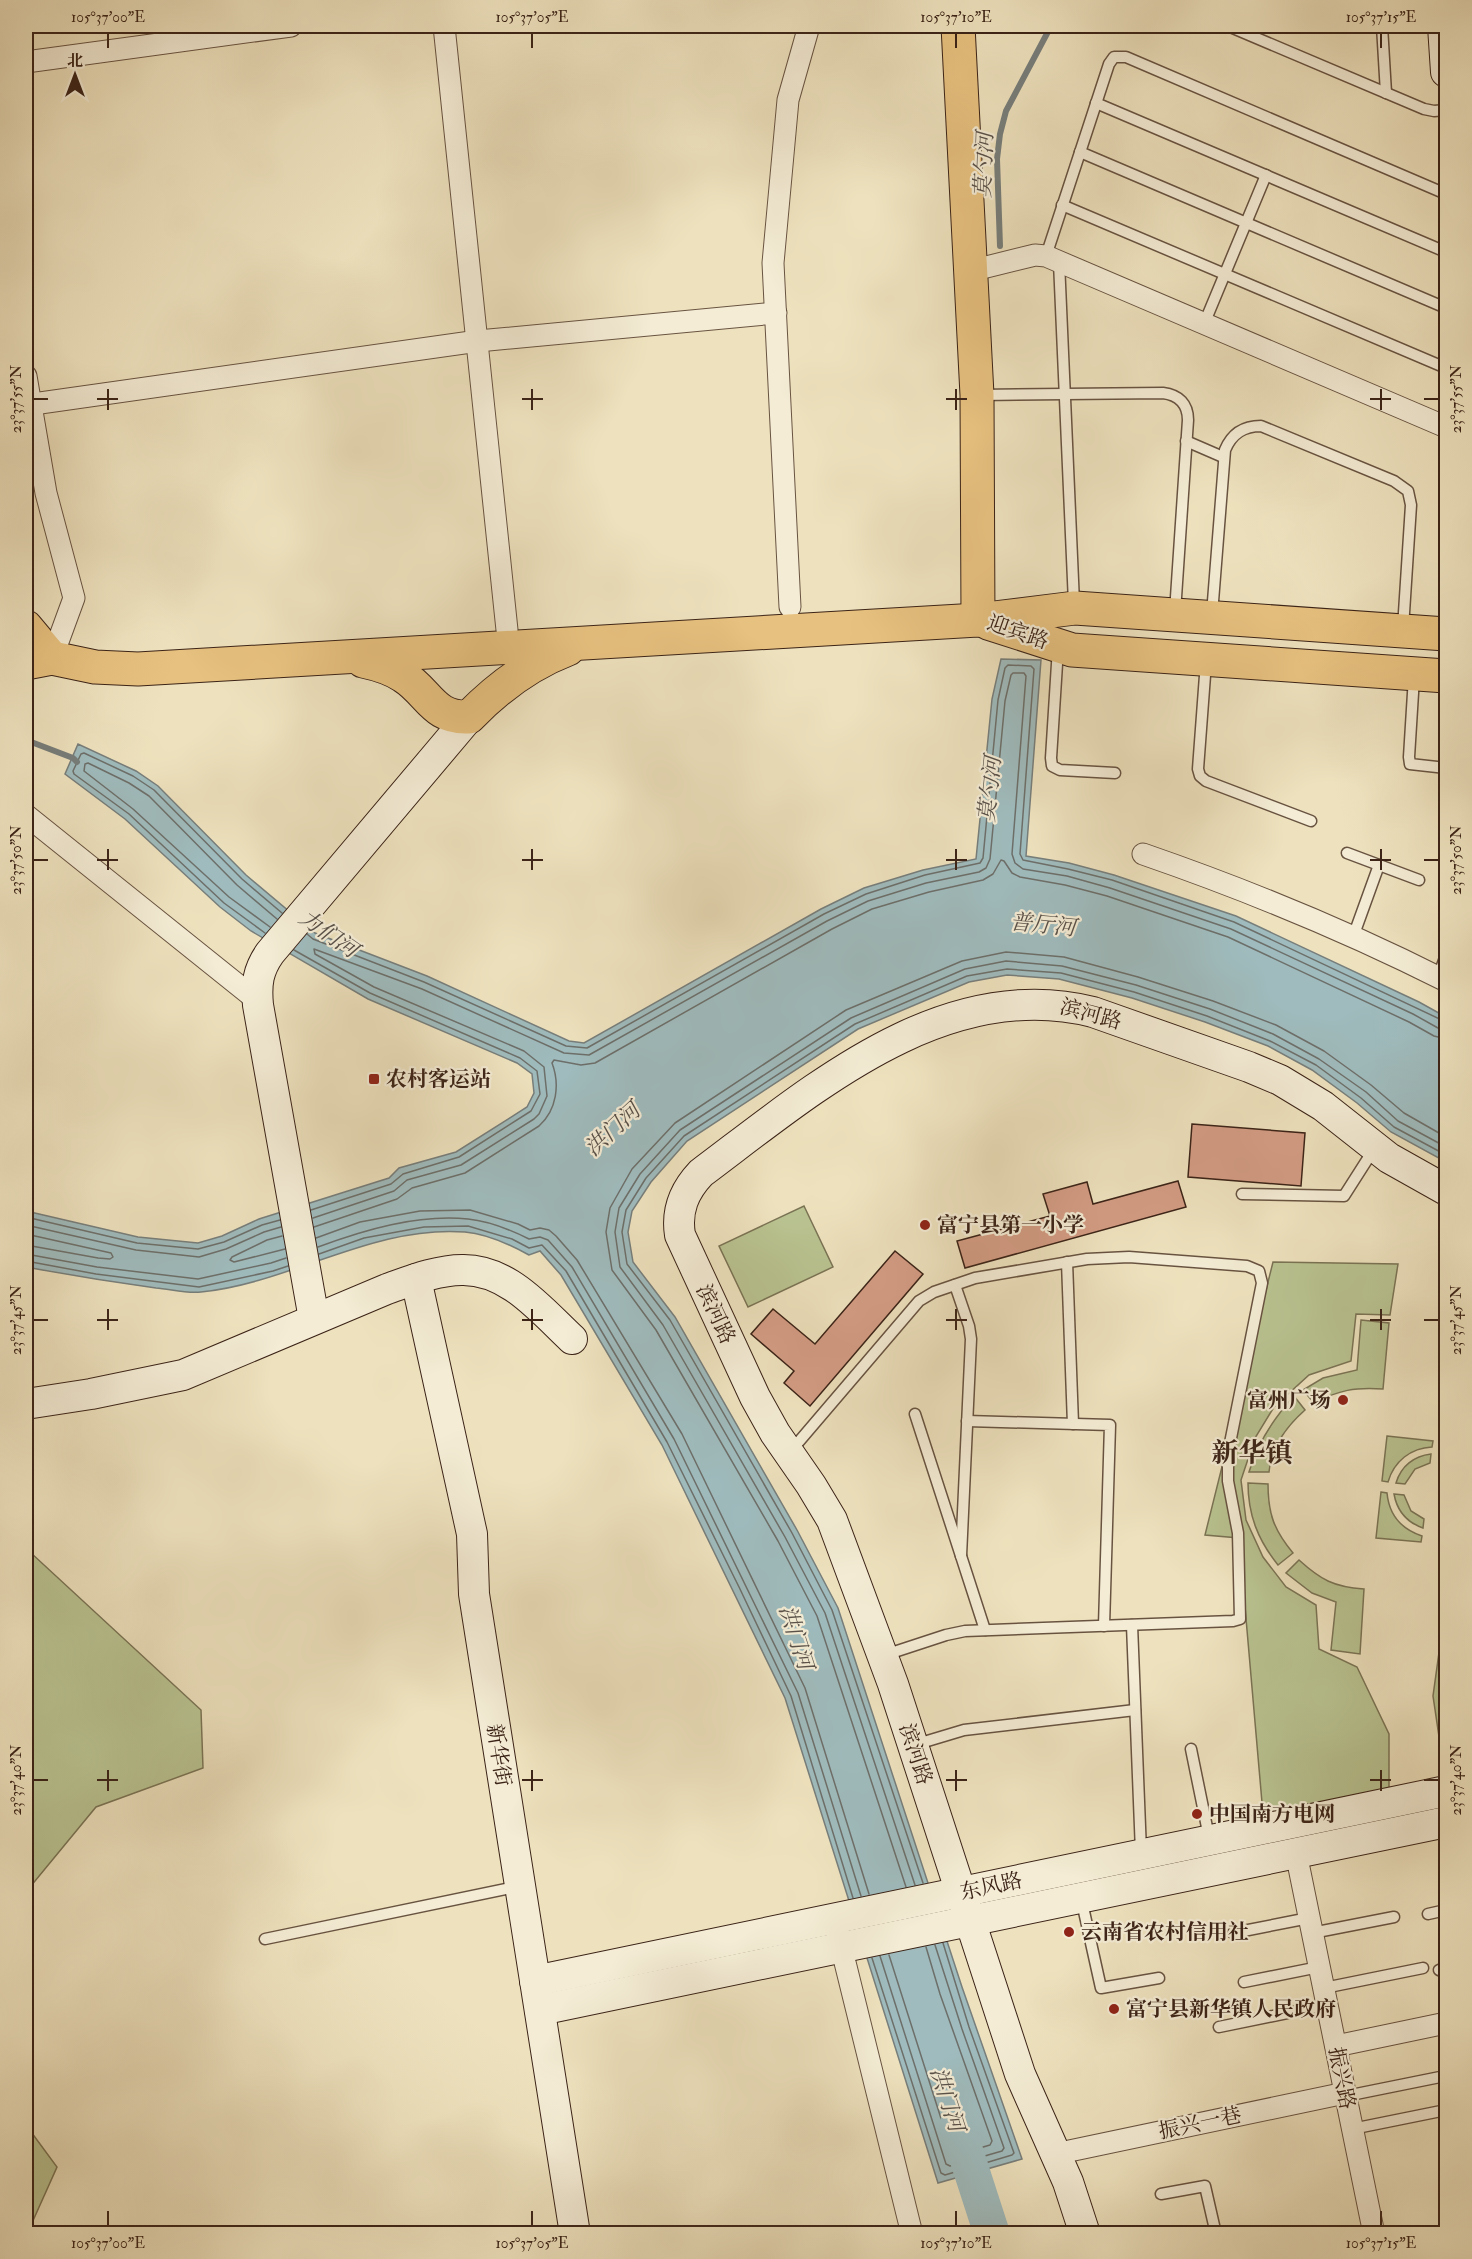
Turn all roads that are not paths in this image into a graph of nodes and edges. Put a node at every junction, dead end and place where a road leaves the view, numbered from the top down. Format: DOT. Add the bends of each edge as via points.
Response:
graph roads {
  1 [pos="291,26"];
  2 [pos="444,26"];
  3 [pos="809,26"];
  4 [pos="958,26"];
  5 [pos="1228,26"];
  6 [pos="1382,26"];
  7 [pos="1443,26"];
  8 [pos="26,62"];
  9 [pos="1446,72"];
  10 [pos="1386,93"];
  11 [pos="1096,103"];
  12 [pos="1446,110"];
  13 [pos="1080,152"];
  14 [pos="1266,176"];
  15 [pos="1446,194"];
  16 [pos="1062,205"];
  17 [pos="1247,223"];
  18 [pos="1446,252"];
  19 [pos="1052,259"];
  20 [pos="970,271"];
  21 [pos="1225,274"];
  22 [pos="1446,308"];
  23 [pos="776,313"];
  24 [pos="1204,324"];
  25 [pos="478,341"];
  26 [pos="1446,368"];
  27 [pos="26,376"];
  28 [pos="977,395"];
  29 [pos="1065,395"];
  30 [pos="28,405"];
  31 [pos="1446,427"];
  32 [pos="1186,441"];
  33 [pos="1223,457"];
  34 [pos="790,607"];
  35 [pos="1075,608"];
  36 [pos="1174,615"];
  37 [pos="1212,618"];
  38 [pos="978,620"];
  39 [pos="26,627"];
  40 [pos="1403,631"];
  41 [pos="1446,634"];
  42 [pos="496,639"];
  43 [pos="586,643"];
  44 [pos="1059,645"];
  45 [pos="434,651"];
  46 [pos="337,657"];
  47 [pos="1206,659"];
  48 [pos="39,661"];
  49 [pos="1431,675"];
  50 [pos="499,688"];
  51 [pos="430,702"];
  52 [pos="469,717"];
  53 [pos="439,751"];
  54 [pos="1446,768"];
  55 [pos="1115,774"];
  56 [pos="26,815"];
  57 [pos="1311,821"];
  58 [pos="1347,853"];
  59 [pos="1143,854"];
  60 [pos="1380,865"];
  61 [pos="1419,880"];
  62 [pos="1353,937"];
  63 [pos="1446,955"];
  64 [pos="1442,979"];
  65 [pos="253,997"];
  66 [pos="1375,1148"];
  67 [pos="1446,1190"];
  68 [pos="1242,1194"];
  69 [pos="1067,1262"];
  70 [pos="416,1279"];
  71 [pos="955,1285"];
  72 [pos="314,1319"];
  73 [pos="572,1339"];
  74 [pos="26,1404"];
  75 [pos="915,1414"];
  76 [pos="967,1421"];
  77 [pos="1073,1424"];
  78 [pos="788,1453"];
  79 [pos="961,1556"];
  80 [pos="1132,1625"];
  81 [pos="1104,1626"];
  82 [pos="985,1630"];
  83 [pos="882,1656"];
  84 [pos="1135,1710"];
  85 [pos="913,1745"];
  86 [pos="1191,1749"];
  87 [pos="1446,1791"];
  88 [pos="1446,1822"];
  89 [pos="1210,1840"];
  90 [pos="1296,1853"];
  91 [pos="1141,1855"];
  92 [pos="520,1886"];
  93 [pos="961,1892"];
  94 [pos="1080,1898"];
  95 [pos="1446,1910"];
  96 [pos="1428,1914"];
  97 [pos="1394,1917"];
  98 [pos="835,1918"];
  99 [pos="970,1921"];
  100 [pos="1311,1926"];
  101 [pos="1233,1934"];
  102 [pos="265,1939"];
  103 [pos="842,1947"];
  104 [pos="1319,1967"];
  105 [pos="1424,1968"];
  106 [pos="1159,1978"];
  107 [pos="535,1981"];
  108 [pos="1244,1982"];
  109 [pos="1325,1997"];
  110 [pos="540,2010"];
  111 [pos="1446,2023"];
  112 [pos="1218,2027"];
  113 [pos="1335,2046"];
  114 [pos="1445,2076"];
  115 [pos="1346,2095"];
  116 [pos="1446,2110"];
  117 [pos="1352,2129"];
  118 [pos="1055,2154"];
  119 [pos="1161,2194"];
  120 [pos="575,2234"];
  121 [pos="912,2234"];
  122 [pos="1085,2234"];
  123 [pos="1216,2234"];
  124 [pos="1374,2234"];
  1 -- 8 [label="street"];
  2 -- 25 [label="street"];
  3 -- 23 [label="street" via="788,100 773,263"];
  4 -- 20 [label="main road"];
  5 -- 10 [label="lane"];
  6 -- 10 [label="lane"];
  7 -- 9 [label="main road"];
  10 -- 12 [label="lane" via="1424,109"];
  11 -- 13 [label="lane"];
  11 -- 14 [label="lane"];
  11 -- 15 [label="lane" via="1111,60 1126,57"];
  13 -- 16 [label="lane"];
  13 -- 17 [label="lane"];
  14 -- 17 [label="lane"];
  14 -- 18 [label="lane"];
  16 -- 19 [label="lane"];
  16 -- 21 [label="lane"];
  17 -- 21 [label="lane"];
  17 -- 22 [label="lane"];
  19 -- 20 [label="street" via="1035,255"];
  19 -- 24 [label="street"];
  19 -- 29 [label="lane"];
  20 -- 28 [label="main road"];
  21 -- 24 [label="lane"];
  21 -- 26 [label="lane"];
  23 -- 25 [label="street"];
  23 -- 34 [label="street"];
  24 -- 31 [label="street"];
  25 -- 30 [label="street"];
  25 -- 42 [label="street"];
  27 -- 30 [label="street"];
  28 -- 29 [label="lane"];
  28 -- 38 [label="main road"];
  29 -- 32 [label="lane" via="1170,394 1186,406"];
  29 -- 35 [label="lane"];
  30 -- 48 [label="street" via="74,598"];
  32 -- 33 [label="lane"];
  32 -- 36 [label="lane"];
  33 -- 37 [label="lane"];
  33 -- 40 [label="lane" via="1238,431 1261,426 1394,481 1408,491 1411,505"];
  35 -- 36 [label="main road, 迎宾路"];
  35 -- 38 [label="main road, 迎宾路"];
  36 -- 37 [label="main road, 迎宾路"];
  37 -- 40 [label="main road, 迎宾路"];
  38 -- 43 [label="main road"];
  38 -- 44 [label="main road, 迎宾路"];
  39 -- 48 [label="main road"];
  40 -- 41 [label="main road, 迎宾路"];
  42 -- 43 [label="main road"];
  42 -- 45 [label="main road"];
  42 -- 50 [label="main road" via="492,656 500,677"];
  43 -- 50 [label="main road" via="540,662"];
  44 -- 47 [label="main road, 迎宾路" via="1072,650"];
  44 -- 55 [label="lane" via="1052,766"];
  45 -- 46 [label="main road"];
  45 -- 51 [label="main road" via="423,670"];
  46 -- 48 [label="main road" via="138,669"];
  46 -- 51 [label="main road" via="392,670 414,684"];
  47 -- 49 [label="main road, 迎宾路"];
  47 -- 57 [label="lane" via="1200,777"];
  49 -- 54 [label="lane" via="1410,764"];
  50 -- 52 [label="main road"];
  51 -- 52 [label="main road" via="447,715"];
  51 -- 53 [label="main road" via="442,726"];
  52 -- 53 [label="main road"];
  53 -- 72 [label="main road" via="270,953 257,978 258,1005"];
  56 -- 65 [label="street"];
  58 -- 60 [label="lane"];
  59 -- 62 [label="street" via="1211,877"];
  60 -- 61 [label="lane"];
  60 -- 62 [label="lane"];
  62 -- 64 [label="street"];
  63 -- 64 [label="lane"];
  66 -- 67 [label="main road, 滨河路"];
  66 -- 68 [label="lane" via="1344,1196"];
  66 -- 78 [label="main road, 滨河路" via="1309,1096 1265,1073 1073,1006 1034,1003 994,1007 938,1023 869,1054 805,1095 701,1173 680,1206 678,1226 684,1244 755,1397"];
  69 -- 71 [label="lane"];
  69 -- 77 [label="lane"];
  69 -- 80 [label="lane" via="1107,1257 1211,1263 1253,1268 1262,1277 1228,1453 1229,1488 1238,1533 1240,1619"];
  70 -- 72 [label="main road"];
  70 -- 73 [label="main road" via="460,1269 491,1274 525,1295"];
  70 -- 92 [label="main road, 新华街" via="472,1534 474,1594"];
  71 -- 76 [label="lane" via="970,1332"];
  71 -- 78 [label="lane" via="919,1301"];
  72 -- 74 [label="main road" via="183,1375"];
  75 -- 79 [label="lane"];
  76 -- 77 [label="lane"];
  76 -- 79 [label="lane"];
  77 -- 81 [label="lane" via="1110,1425"];
  78 -- 83 [label="main road, 滨河路" via="832,1520"];
  79 -- 82 [label="lane"];
  80 -- 81 [label="lane"];
  80 -- 84 [label="lane"];
  81 -- 82 [label="lane"];
  82 -- 83 [label="lane" via="946,1635"];
  83 -- 85 [label="main road, 滨河路"];
  84 -- 85 [label="lane" via="964,1730"];
  84 -- 91 [label="lane"];
  85 -- 93 [label="main road, 滨河路"];
  86 -- 89 [label="lane"];
  87 -- 89 [label="main road, 东风路"];
  88 -- 90 [label="main road, 东风路"];
  89 -- 91 [label="main road, 东风路"];
  90 -- 94 [label="main road, 东风路"];
  90 -- 100 [label="street, 振兴路"];
  91 -- 93 [label="main road, 东风路"];
  92 -- 102 [label="lane"];
  92 -- 107 [label="main road, 新华街"];
  93 -- 98 [label="main road, 东风路"];
  93 -- 99 [label="main road, 滨河路"];
  94 -- 99 [label="main road, 东风路"];
  94 -- 106 [label="lane" via="1101,1988"];
  95 -- 96 [label="lane"];
  97 -- 100 [label="lane"];
  98 -- 103 [label="street"];
  98 -- 107 [label="main road, 东风路"];
  99 -- 103 [label="main road, 东风路"];
  99 -- 118 [label="main road, 滨河路" via="1020,2074"];
  100 -- 101 [label="lane"];
  100 -- 104 [label="street, 振兴路"];
  103 -- 110 [label="main road, 东风路"];
  103 -- 121 [label="street"];
  104 -- 108 [label="lane"];
  104 -- 109 [label="street, 振兴路"];
  105 -- 109 [label="lane"];
  107 -- 110 [label="main road, 新华街"];
  109 -- 112 [label="lane"];
  109 -- 113 [label="street, 振兴路"];
  110 -- 120 [label="main road, 新华街"];
  111 -- 113 [label="street"];
  113 -- 115 [label="street, 振兴路"];
  114 -- 115 [label="lane"];
  115 -- 117 [label="street, 振兴路"];
  115 -- 118 [label="street, 振兴一巷"];
  116 -- 117 [label="lane"];
  117 -- 124 [label="street, 振兴路"];
  118 -- 122 [label="main road, 滨河路"];
  119 -- 123 [label="lane" via="1205,2186"];
}
